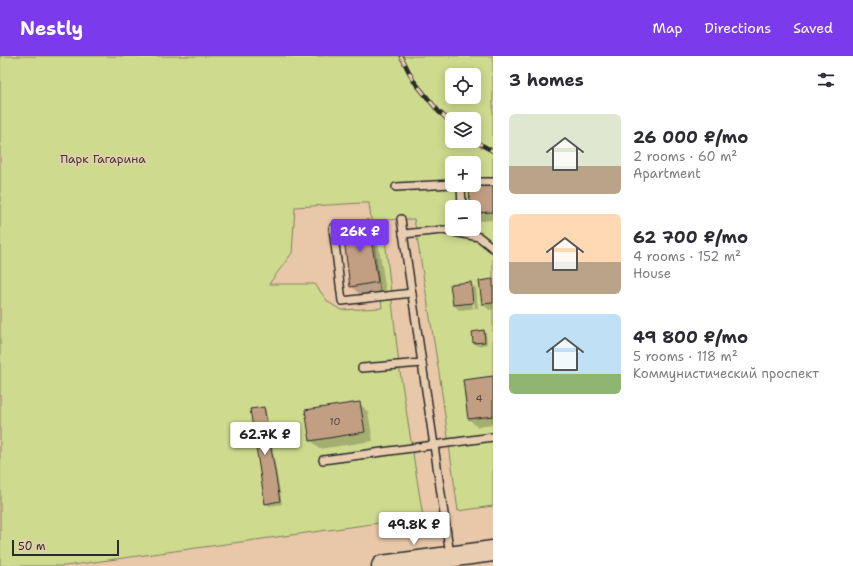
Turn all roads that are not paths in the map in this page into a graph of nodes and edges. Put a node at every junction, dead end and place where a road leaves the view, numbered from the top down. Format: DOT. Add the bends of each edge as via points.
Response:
graph roads {
  1 [pos="481,182"];
  2 [pos="493,182"];
  3 [pos="445,184"];
  4 [pos="396,187"];
  5 [pos="401,219"];
  6 [pos="333,228"];
  7 [pos="403,234"];
  8 [pos="493,248"];
  9 [pos="412,293"];
  10 [pos="422,363"];
  11 [pos="362,368"];
  12 [pos="493,437"];
  13 [pos="434,444"];
  14 [pos="322,460"];
  15 [pos="493,551"];
  16 [pos="450,557"];
  17 [pos="382,566"];
  1 -- 2 [label="lane"];
  3 -- 4 [label="lane"];
  5 -- 7 [label="lane"];
  6 -- 9 [label="lane" via="342,300"];
  7 -- 8 [label="lane" via="443,230 479,237"];
  7 -- 9 [label="lane"];
  9 -- 10 [label="lane"];
  10 -- 11 [label="lane"];
  10 -- 13 [label="lane"];
  12 -- 13 [label="lane"];
  13 -- 14 [label="lane"];
  13 -- 16 [label="lane"];
  15 -- 16 [label="main road"];
  16 -- 17 [label="main road"];
}
